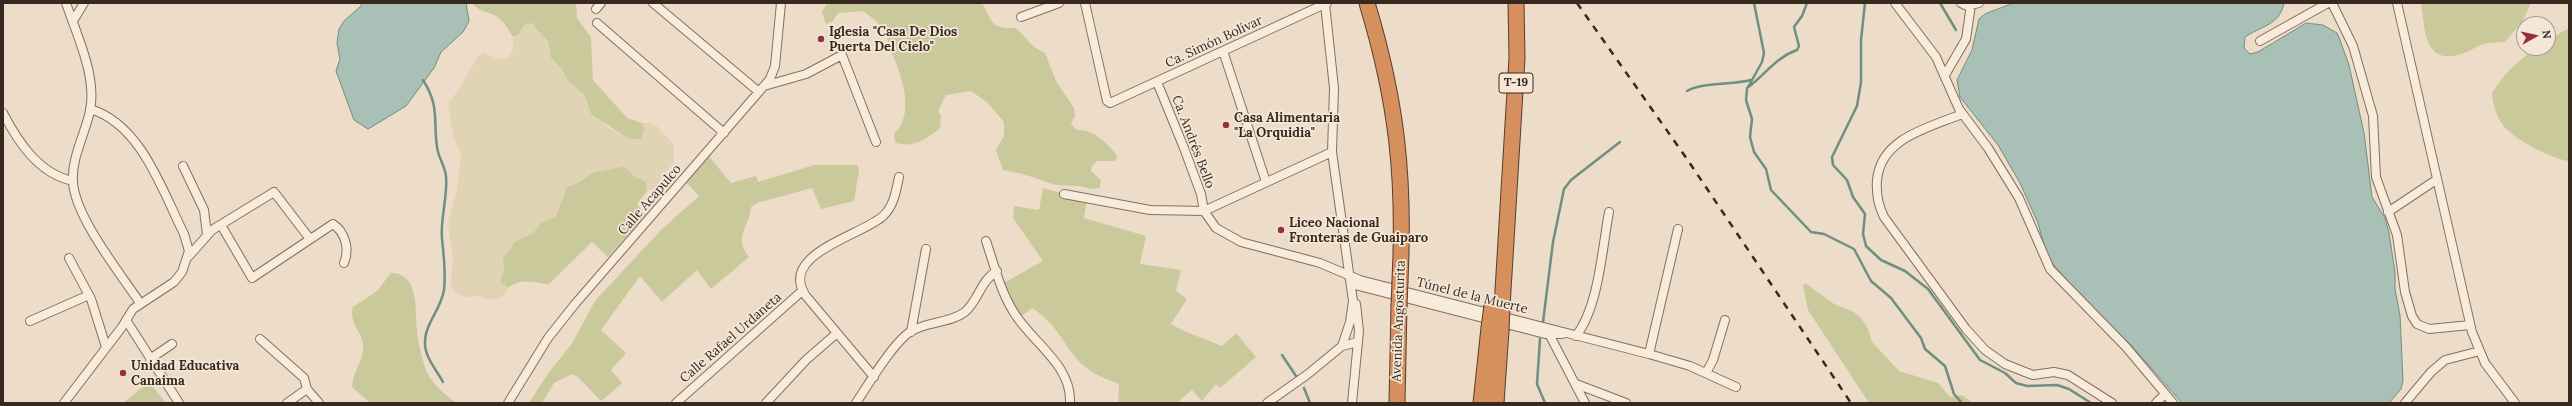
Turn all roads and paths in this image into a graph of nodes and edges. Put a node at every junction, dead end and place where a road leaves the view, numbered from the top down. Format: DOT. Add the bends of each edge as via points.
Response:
graph roads {
  1 [pos="66,3"];
  2 [pos="84,3"];
  3 [pos="653,3"];
  4 [pos="781,3"];
  5 [pos="1059,3"];
  6 [pos="1085,3"];
  7 [pos="1367,3"];
  8 [pos="1516,3"];
  9 [pos="1895,3"];
  10 [pos="1961,3"];
  11 [pos="2328,3"];
  12 [pos="2332,3"];
  13 [pos="2397,3"];
  14 [pos="1326,4"];
  15 [pos="1975,4"];
  16 [pos="1021,17"];
  17 [pos="72,21"];
  18 [pos="597,23"];
  19 [pos="2260,41"];
  20 [pos="1223,51"];
  21 [pos="1945,75"];
  22 [pos="1158,82"];
  23 [pos="762,89"];
  24 [pos="90,109"];
  25 [pos="3,113"];
  26 [pos="1962,114"];
  27 [pos="724,133"];
  28 [pos="876,142"];
  29 [pos="1332,152"];
  30 [pos="183,166"];
  31 [pos="899,177"];
  32 [pos="2436,180"];
  33 [pos="73,182"];
  34 [pos="1266,182"];
  35 [pos="1064,194"];
  36 [pos="1204,211"];
  37 [pos="1609,212"];
  38 [pos="2388,212"];
  39 [pos="221,225"];
  40 [pos="1678,229"];
  41 [pos="207,235"];
  42 [pos="310,239"];
  43 [pos="986,241"];
  44 [pos="926,249"];
  45 [pos="188,256"];
  46 [pos="69,258"];
  47 [pos="344,263"];
  48 [pos="997,271"];
  49 [pos="1348,273"];
  50 [pos="1352,288"];
  51 [pos="802,290"];
  52 [pos="89,295"];
  53 [pos="140,303"];
  54 [pos="1399,313"];
  55 [pos="126,320"];
  56 [pos="1725,320"];
  57 [pos="30,321"];
  58 [pos="2470,325"];
  59 [pos="1495,329"];
  60 [pos="1548,331"];
  61 [pos="911,332"];
  62 [pos="837,333"];
  63 [pos="1576,336"];
  64 [pos="260,339"];
  65 [pos="1358,342"];
  66 [pos="172,344"];
  67 [pos="1342,346"];
  68 [pos="106,347"];
  69 [pos="2480,351"];
  70 [pos="1650,354"];
  71 [pos="150,359"];
  72 [pos="1706,373"];
  73 [pos="874,377"];
  74 [pos="1576,384"];
  75 [pos="1736,387"];
  76 [pos="307,389"];
  77 [pos="2165,394"];
  78 [pos="64,403"];
  79 [pos="179,403"];
  80 [pos="287,403"];
  81 [pos="319,403"];
  82 [pos="508,403"];
  83 [pos="676,403"];
  84 [pos="766,403"];
  85 [pos="856,403"];
  86 [pos="1070,403"];
  87 [pos="1267,403"];
  88 [pos="1352,403"];
  89 [pos="1393,403"];
  90 [pos="1397,403"];
  91 [pos="1481,403"];
  92 [pos="1496,403"];
  93 [pos="1586,403"];
  94 [pos="1626,403"];
  95 [pos="2112,403"];
  96 [pos="2156,403"];
  97 [pos="2173,403"];
  98 [pos="2405,403"];
  99 [pos="2515,403"];
  1 -- 17 [label="street"];
  2 -- 17 [label="street"];
  3 -- 23 [label="street"];
  4 -- 23 [label="street, Calle Acapulco" via="774,70"];
  5 -- 16 [label="street"];
  6 -- 22 [label="street, Ca. Simón Bolívar" via="1107,101"];
  7 -- 54 [label="highway, Avenida Angosturita, bridge" via="1393,104 1396,126 1402,187"];
  8 -- 59 [label="highway, T-19, bridge" via="1517,58 1511,162"];
  9 -- 21 [label="street" via="1936,58"];
  10 -- 15 [label="street"];
  11 -- 19 [label="street"];
  12 -- 38 [label="street" via="2352,46 2366,90 2373,122 2376,177"];
  13 -- 32 [label="street"];
  14 -- 20 [label="street, Ca. Simón Bolívar"];
  14 -- 29 [label="street" via="1334,88"];
  15 -- 21 [label="street" via="1966,38"];
  17 -- 24 [label="street" via="90,80"];
  18 -- 27 [label="street"];
  20 -- 22 [label="street, Ca. Simón Bolívar"];
  20 -- 34 [label="street"];
  21 -- 26 [label="street"];
  22 -- 36 [label="street, Ca. Andrés Bello" via="1184,148"];
  23 -- 27 [label="street, Calle Acapulco"];
  23 -- 28 [label="street" via="806,74 842,55"];
  24 -- 33 [label="street"];
  24 -- 45 [label="street" via="107,115 120,124 142,152 187,240"];
  25 -- 33 [label="street" via="37,162 55,176"];
  26 -- 77 [label="street" via="1988,148 2019,198 2050,269 2126,347"];
  26 -- 95 [label="street" via="1903,139 1886,153 1881,162 1876,187 1879,208 1966,329 1985,350 2005,364 2029,374 2054,372 2068,375"];
  27 -- 82 [label="street, Calle Acapulco" via="575,304 548,338"];
  29 -- 34 [label="street"];
  29 -- 49 [label="street"];
  30 -- 41 [label="street" via="204,210"];
  31 -- 51 [label="street" via="893,203 883,216 871,225 821,249 810,260 801,275"];
  32 -- 38 [label="street"];
  32 -- 58 [label="street"];
  33 -- 53 [label="street" via="79,202 98,241"];
  34 -- 36 [label="street"];
  35 -- 36 [label="street" via="1150,210"];
  36 -- 49 [label="street, Túnel de la Muerte" via="1216,228 1233,238"];
  37 -- 63 [label="street" via="1591,306"];
  38 -- 58 [label="street" via="2400,247 2408,305 2417,324 2429,329"];
  39 -- 41 [label="street"];
  39 -- 42 [label="street" via="274,192"];
  39 -- 42 [label="street" via="252,278"];
  40 -- 70 [label="street"];
  41 -- 45 [label="street"];
  42 -- 47 [label="street" via="335,224 346,242 347,256"];
  43 -- 48 [label="street"];
  44 -- 61 [label="street"];
  45 -- 53 [label="street" via="178,278"];
  46 -- 52 [label="street"];
  48 -- 61 [label="street" via="984,282 972,303 962,314"];
  48 -- 86 [label="street" via="1013,311 1066,379"];
  49 -- 50 [label="street"];
  49 -- 60 [label="street, Túnel de la Muerte" via="1360,280"];
  50 -- 60 [label="street, Túnel de la Muerte"];
  50 -- 65 [label="street" via="1359,325"];
  50 -- 67 [label="street" via="1350,322"];
  51 -- 62 [label="street"];
  51 -- 83 [label="street, Calle Rafael Urdaneta"];
  52 -- 57 [label="street"];
  52 -- 68 [label="street"];
  53 -- 55 [label="street" via="133,308"];
  54 -- 89 [label="highway"];
  54 -- 90 [label="highway, Avenida Angosturita"];
  55 -- 68 [label="street"];
  55 -- 71 [label="street"];
  56 -- 72 [label="street" via="1713,360"];
  58 -- 69 [label="street"];
  59 -- 91 [label="highway"];
  59 -- 92 [label="highway"];
  60 -- 63 [label="street"];
  60 -- 74 [label="street"];
  61 -- 73 [label="street"];
  62 -- 73 [label="street"];
  62 -- 84 [label="street" via="806,360"];
  63 -- 70 [label="street"];
  64 -- 76 [label="street" via="300,373"];
  65 -- 67 [label="street"];
  65 -- 88 [label="street"];
  66 -- 71 [label="street"];
  67 -- 87 [label="street"];
  68 -- 78 [label="street"];
  69 -- 98 [label="street" via="2445,360 2431,372"];
  69 -- 99 [label="street" via="2495,378"];
  70 -- 72 [label="street"];
  71 -- 79 [label="street"];
  72 -- 75 [label="street"];
  73 -- 85 [label="street"];
  74 -- 93 [label="street"];
  74 -- 94 [label="street"];
  76 -- 80 [label="street"];
  76 -- 81 [label="street"];
  77 -- 96 [label="street"];
  77 -- 97 [label="street"];
}
